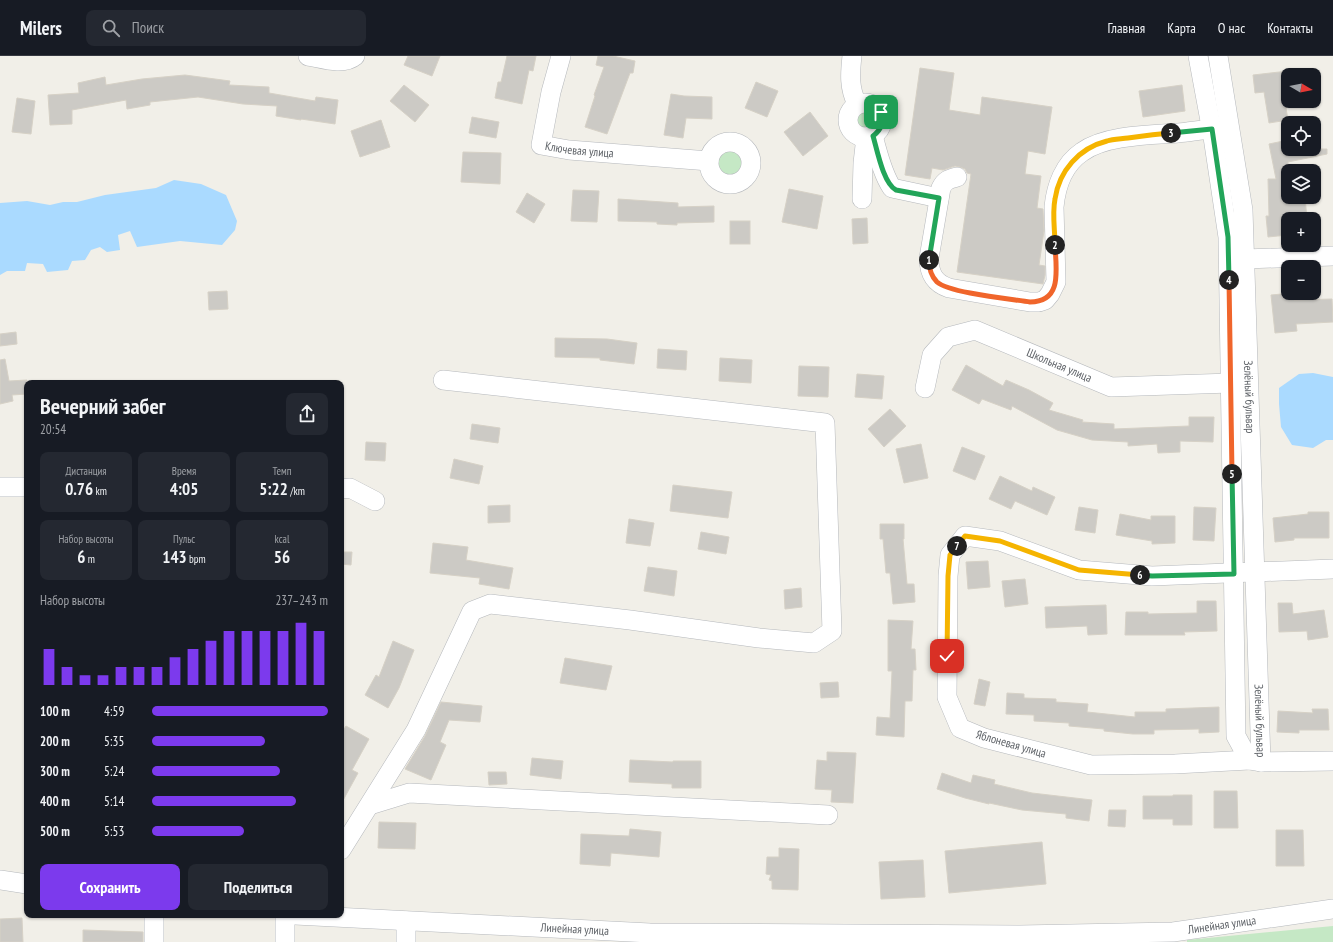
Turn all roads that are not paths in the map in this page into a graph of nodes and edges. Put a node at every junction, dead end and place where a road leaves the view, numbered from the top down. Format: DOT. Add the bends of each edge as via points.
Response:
graph roads {
  1 [pos="308,56"];
  2 [pos="355,56"];
  3 [pos="561,56"];
  4 [pos="852,56"];
  5 [pos="1198,56"];
  6 [pos="1218,56"];
  7 [pos="1212,129"];
  8 [pos="870,136"];
  9 [pos="709,161"];
  10 [pos="957,177"];
  11 [pos="939,198"];
  12 [pos="862,199"];
  13 [pos="1333,256"];
  14 [pos="1245,259"];
  15 [pos="444,380"];
  16 [pos="1231,383"];
  17 [pos="925,388"];
  18 [pos="0,487"];
  19 [pos="24,487"];
  20 [pos="344,488"];
  21 [pos="375,501"];
  22 [pos="1333,570"];
  23 [pos="1255,572"];
  24 [pos="1234,574"];
  25 [pos="1255,761"];
  26 [pos="1333,761"];
  27 [pos="370,805"];
  28 [pos="828,815"];
  29 [pos="344,845"];
  30 [pos="0,880"];
  31 [pos="24,884"];
  32 [pos="1333,909"];
  33 [pos="154,918"];
  34 [pos="285,918"];
  35 [pos="344,918"];
  36 [pos="406,921"];
  37 [pos="523,934"];
  38 [pos="650,937"];
  39 [pos="1174,937"];
  40 [pos="770,938"];
  41 [pos="897,939"];
  42 [pos="1020,939"];
  43 [pos="154,942"];
  44 [pos="285,942"];
  45 [pos="406,942"];
  1 -- 2 [label="street" via="340,62"];
  3 -- 9 [label="street, Ключевая улица" via="541,145 569,150"];
  4 -- 8 [label="street" via="850,80 858,104 852,108 848,121 854,133"];
  5 -- 7 [label="street, Зелёный бульвар"];
  6 -- 14 [label="street, Зелёный бульвар" via="1243,210"];
  7 -- 11 [label="street" via="1106,141 1083,152 1075,159 1062,176 1055,198 1056,282 1045,300 1039,302 957,290 942,286 936,281 931,274 929,258"];
  7 -- 16 [label="street, Зелёный бульвар" via="1228,237"];
  8 -- 11 [label="street" via="892,188"];
  8 -- 12 [label="street" via="863,163"];
  10 -- 11 [label="street" via="944,182"];
  13 -- 14 [label="street"];
  14 -- 23 [label="street, Зелёный бульвар"];
  15 -- 27 [label="street" via="825,423 832,631 814,643 490,604 472,611 416,730"];
  16 -- 17 [label="street, Школьная улица" via="1112,387 975,330 948,336 932,355"];
  16 -- 24 [label="street, Зелёный бульвар"];
  18 -- 19 [label="street"];
  20 -- 21 [label="street" via="350,488"];
  22 -- 23 [label="street"];
  23 -- 24 [label="street"];
  23 -- 25 [label="street, Зелёный бульвар"];
  24 -- 25 [label="street, Зелёный бульвар" via="1236,736"];
  24 -- 25 [label="street, Яблоневая улица" via="1152,576 1079,570 1000,541 965,536 950,555 946,697 960,728 984,738 1091,765"];
  25 -- 26 [label="street"];
  27 -- 28 [label="street" via="409,793"];
  27 -- 29 [label="street"];
  30 -- 31 [label="street"];
  32 -- 39 [label="street, Линейная улица"];
  33 -- 43 [label="street"];
  34 -- 44 [label="street"];
  35 -- 36 [label="street, Линейная улица"];
  36 -- 37 [label="street, Линейная улица"];
  36 -- 45 [label="street"];
  37 -- 38 [label="street, Линейная улица"];
  38 -- 40 [label="street, Линейная улица"];
  39 -- 42 [label="street, Линейная улица"];
  40 -- 41 [label="street, Линейная улица"];
  41 -- 42 [label="street, Линейная улица"];
}
